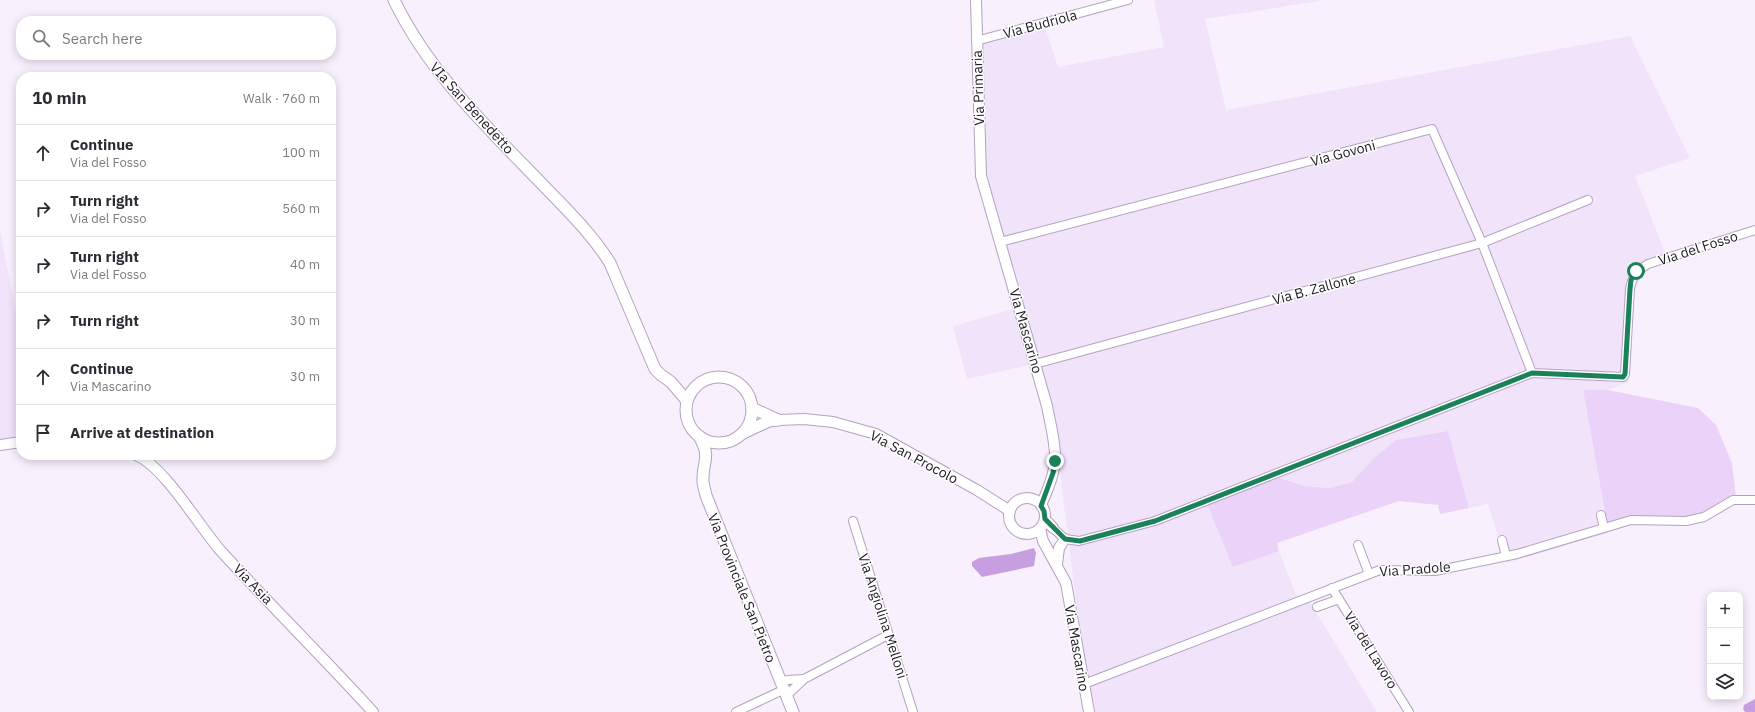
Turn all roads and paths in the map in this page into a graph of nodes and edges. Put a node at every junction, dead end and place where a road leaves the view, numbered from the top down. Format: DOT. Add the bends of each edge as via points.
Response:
graph roads {
  1 [pos="394,0"];
  2 [pos="976,0"];
  3 [pos="1128,0"];
  4 [pos="976,41"];
  5 [pos="981,176"];
  6 [pos="1588,200"];
  7 [pos="1755,230"];
  8 [pos="1000,242"];
  9 [pos="1482,244"];
  10 [pos="1035,364"];
  11 [pos="1532,373"];
  12 [pos="671,382"];
  13 [pos="698,385"];
  14 [pos="687,401"];
  15 [pos="752,408"];
  16 [pos="778,420"];
  17 [pos="742,433"];
  18 [pos="699,436"];
  19 [pos="16,443"];
  20 [pos="722,443"];
  21 [pos="0,445"];
  22 [pos="146,460"];
  23 [pos="706,461"];
  24 [pos="1755,500"];
  25 [pos="1038,503"];
  26 [pos="1012,508"];
  27 [pos="1602,515"];
  28 [pos="853,521"];
  29 [pos="1040,527"];
  30 [pos="1053,528"];
  31 [pos="1604,528"];
  32 [pos="1065,539"];
  33 [pos="1502,540"];
  34 [pos="1358,545"];
  35 [pos="1506,556"];
  36 [pos="1057,564"];
  37 [pos="1369,574"];
  38 [pos="1332,588"];
  39 [pos="1339,599"];
  40 [pos="1317,607"];
  41 [pos="888,635"];
  42 [pos="804,679"];
  43 [pos="1084,684"];
  44 [pos="783,690"];
  45 [pos="373,712"];
  46 [pos="736,712"];
  47 [pos="792,712"];
  48 [pos="913,712"];
  49 [pos="1089,712"];
  50 [pos="1409,712"];
  1 -- 12 [label="main road, VIa San Benedetto" via="440,75 600,247 655,369"];
  2 -- 4 [label="street, Via Primaria"];
  3 -- 4 [label="street, Via Budriola"];
  4 -- 5 [label="street, Via Primaria"];
  5 -- 8 [label="street, Via Mascarino"];
  6 -- 9 [label="street, Via B. Zallone"];
  7 -- 11 [label="street, Via del Fosso" via="1648,264 1636,271 1631,280 1623,377"];
  8 -- 9 [label="street, Via Govoni" via="1432,130"];
  8 -- 10 [label="street, Via Mascarino"];
  9 -- 10 [label="street, Via B. Zallone"];
  9 -- 11 [label="street, Via Govoni"];
  10 -- 25 [label="street, Via Mascarino" via="1047,406 1055,461 1048,487"];
  11 -- 32 [label="street, Via del Fosso" via="1155,521 1080,541"];
  12 -- 13 [label="main road"];
  12 -- 14 [label="main road"];
  13 -- 14 [label="main road"];
  13 -- 15 [label="main road" via="715,378 733,380 744,389"];
  14 -- 18 [label="main road" via="686,415 689,424"];
  15 -- 16 [label="main road"];
  15 -- 17 [label="main road" via="749,424"];
  16 -- 17 [label="main road" via="769,421"];
  16 -- 26 [label="street, Via San Procolo" via="833,422 876,434"];
  17 -- 20 [label="main road"];
  18 -- 20 [label="main road" via="711,442"];
  18 -- 23 [label="main road" via="704,446"];
  19 -- 21 [label="street"];
  20 -- 23 [label="main road"];
  22 -- 45 [label="street, Via Asia" via="219,549"];
  23 -- 44 [label="main road, Via Provinciale San Pietro" via="703,482 706,498"];
  24 -- 31 [label="street, Via Pradole" via="1733,500 1704,517 1686,521 1631,520"];
  25 -- 26 [label="street" via="1023,499"];
  25 -- 29 [label="street" via="1044,511"];
  26 -- 29 [label="street" via="1010,522 1017,531 1027,534"];
  27 -- 31 [label="street"];
  28 -- 41 [label="street, Via Angiolina Melloni"];
  29 -- 30 [label="street"];
  29 -- 36 [label="street, Via Mascarino" via="1043,541"];
  30 -- 32 [label="street"];
  31 -- 35 [label="street, Via Pradole"];
  32 -- 36 [label="street" via="1059,548"];
  33 -- 35 [label="street"];
  34 -- 37 [label="street"];
  35 -- 37 [label="street, Via Pradole" via="1435,571 1380,570"];
  36 -- 43 [label="street, Via Mascarino" via="1066,583"];
  37 -- 38 [label="street, Via Pradole"];
  38 -- 39 [label="street, Via del Lavoro"];
  38 -- 43 [label="street, Via Pradole"];
  39 -- 40 [label="street"];
  39 -- 50 [label="street, Via del Lavoro"];
  41 -- 42 [label="street"];
  41 -- 48 [label="street, Via Angiolina Melloni"];
  42 -- 44 [label="street"];
  42 -- 44 [label="street" via="787,680"];
  43 -- 49 [label="street, Via Mascarino"];
  44 -- 46 [label="street"];
  44 -- 47 [label="main road, Via Provinciale San Pietro"];
}
